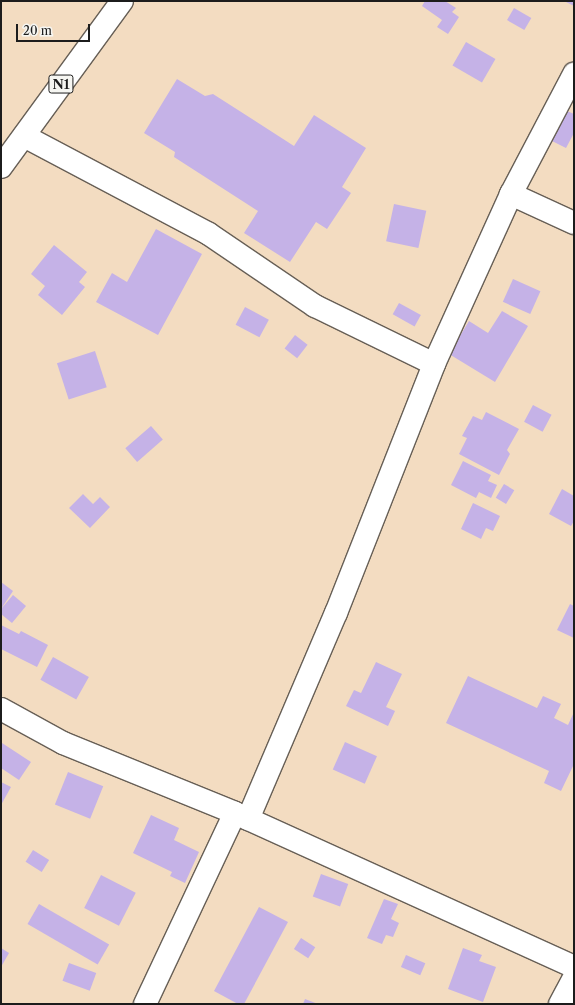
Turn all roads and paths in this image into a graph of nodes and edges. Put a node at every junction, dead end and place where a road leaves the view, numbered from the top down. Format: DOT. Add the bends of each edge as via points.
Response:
graph roads {
  1 [pos="122,1"];
  2 [pos="574,74"];
  3 [pos="24,136"];
  4 [pos="1,167"];
  5 [pos="511,194"];
  6 [pos="574,223"];
  7 [pos="434,364"];
  8 [pos="1,709"];
  9 [pos="241,816"];
  10 [pos="574,967"];
  11 [pos="574,978"];
  12 [pos="145,1004"];
  13 [pos="560,1004"];
  1 -- 3 [label="main road, N1"];
  2 -- 5 [label="main road"];
  3 -- 4 [label="main road, N1"];
  3 -- 7 [label="main road" via="209,234 315,306"];
  5 -- 6 [label="main road"];
  5 -- 7 [label="main road"];
  7 -- 9 [label="main road" via="336,613"];
  8 -- 9 [label="main road" via="63,743"];
  9 -- 10 [label="main road"];
  9 -- 12 [label="main road"];
  11 -- 13 [label="main road"];
}
